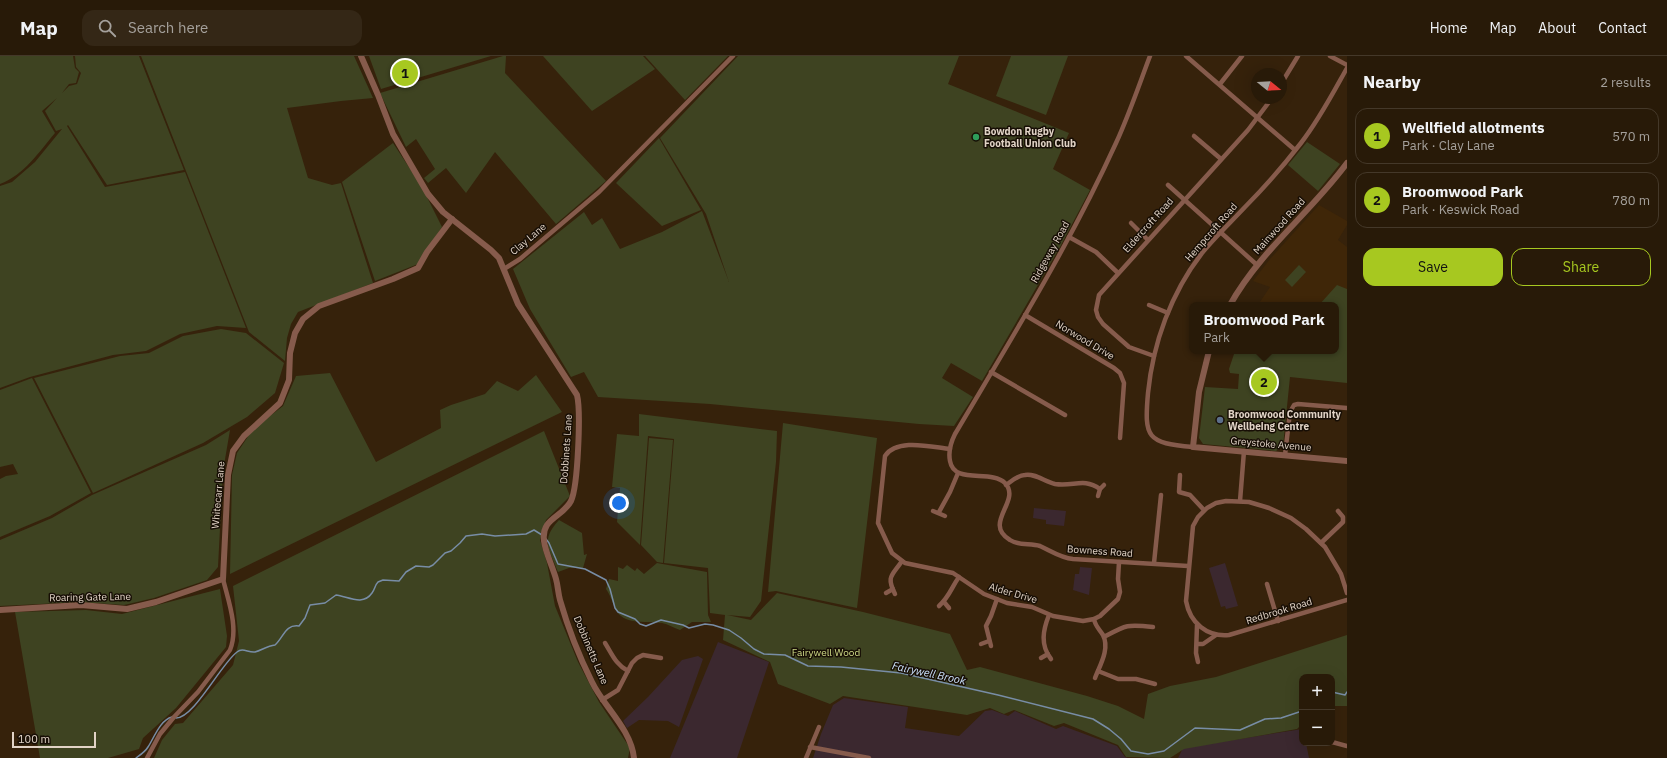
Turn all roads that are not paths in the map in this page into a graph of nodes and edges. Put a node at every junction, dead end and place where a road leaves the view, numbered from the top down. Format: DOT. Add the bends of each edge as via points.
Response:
graph roads {
  1 [pos="361,56"];
  2 [pos="733,56"];
  3 [pos="1150,56"];
  4 [pos="1186,56"];
  5 [pos="1242,56"];
  6 [pos="1298,56"];
  7 [pos="1330,56"];
  8 [pos="1347,66"];
  9 [pos="1287,74"];
  10 [pos="1220,84"];
  11 [pos="1268,104"];
  12 [pos="1257,118"];
  13 [pos="1194,135"];
  14 [pos="1296,150"];
  15 [pos="1220,160"];
  16 [pos="1347,163"];
  17 [pos="1168,184"];
  18 [pos="1184,199"];
  19 [pos="452,219"];
  20 [pos="1130,223"];
  21 [pos="1221,232"];
  22 [pos="1069,237"];
  23 [pos="1148,240"];
  24 [pos="1257,265"];
  25 [pos="504,269"];
  26 [pos="1118,273"];
  27 [pos="1232,302"];
  28 [pos="1149,304"];
  29 [pos="1168,312"];
  30 [pos="1025,315"];
  31 [pos="1208,354"];
  32 [pos="1154,356"];
  33 [pos="991,372"];
  34 [pos="1347,408"];
  35 [pos="1065,416"];
  36 [pos="1120,438"];
  37 [pos="1193,447"];
  38 [pos="950,449"];
  39 [pos="1244,451"];
  40 [pos="1285,455"];
  41 [pos="1347,461"];
  42 [pos="958,472"];
  43 [pos="1180,475"];
  44 [pos="1006,485"];
  45 [pos="1161,495"];
  46 [pos="1098,496"];
  47 [pos="1240,501"];
  48 [pos="1204,510"];
  49 [pos="933,511"];
  50 [pos="1338,511"];
  51 [pos="939,512"];
  52 [pos="945,516"];
  53 [pos="1321,543"];
  54 [pos="544,544"];
  55 [pos="902,561"];
  56 [pos="1119,562"];
  57 [pos="1154,563"];
  58 [pos="1188,566"];
  59 [pos="959,577"];
  60 [pos="223,578"];
  61 [pos="1267,584"];
  62 [pos="886,593"];
  63 [pos="1347,593"];
  64 [pos="997,599"];
  65 [pos="1347,600"];
  66 [pos="944,602"];
  67 [pos="939,606"];
  68 [pos="949,608"];
  69 [pos="0,610"];
  70 [pos="1049,615"];
  71 [pos="1094,619"];
  72 [pos="1278,621"];
  73 [pos="1197,624"];
  74 [pos="1153,627"];
  75 [pos="1216,635"];
  76 [pos="1104,637"];
  77 [pos="605,644"];
  78 [pos="981,644"];
  79 [pos="1197,644"];
  80 [pos="1048,654"];
  81 [pos="661,658"];
  82 [pos="1041,658"];
  83 [pos="1051,659"];
  84 [pos="1198,662"];
  85 [pos="628,671"];
  86 [pos="1098,671"];
  87 [pos="1095,678"];
  88 [pos="1148,683"];
  89 [pos="1155,684"];
  90 [pos="1147,689"];
  91 [pos="602,700"];
  92 [pos="819,727"];
  93 [pos="1335,743"];
  94 [pos="1347,746"];
  95 [pos="810,747"];
  96 [pos="147,758"];
  97 [pos="634,758"];
  98 [pos="806,758"];
  99 [pos="869,758"];
  1 -- 19 [label="street, Clay Lane" via="393,134 428,194"];
  2 -- 25 [label="street, Clay Lane" via="599,192 520,259"];
  3 -- 22 [label="street, Ridgeway Road" via="1118,138"];
  4 -- 10 [label="street"];
  5 -- 10 [label="street"];
  6 -- 9 [label="street"];
  7 -- 8 [label="street"];
  8 -- 14 [label="street, Hempcroft Road"];
  10 -- 12 [label="street"];
  11 -- 12 [label="street, Eldercroft Road"];
  12 -- 14 [label="street"];
  12 -- 15 [label="street, Eldercroft Road"];
  13 -- 15 [label="street"];
  14 -- 21 [label="street, Hempcroft Road"];
  15 -- 18 [label="street, Eldercroft Road"];
  16 -- 24 [label="street, Mainwood Road"];
  17 -- 18 [label="street"];
  18 -- 21 [label="street"];
  18 -- 23 [label="street, Eldercroft Road"];
  19 -- 25 [label="street, Clay Lane" via="491,250 499,258"];
  19 -- 60 [label="street, Whitecarr Lane" via="418,268 319,306 302,319 295,333 290,353 289,380 280,403 244,436 233,451 228,475"];
  20 -- 23 [label="street"];
  21 -- 24 [label="street"];
  21 -- 29 [label="street, Hempcroft Road" via="1190,271"];
  22 -- 26 [label="street" via="1096,252"];
  22 -- 30 [label="street, Ridgeway Road"];
  23 -- 26 [label="street, Eldercroft Road"];
  24 -- 27 [label="street, Mainwood Road"];
  25 -- 54 [label="street, Dobbinets Lane" via="518,304 578,402 579,427 573,495 565,509 547,524 543,533"];
  26 -- 32 [label="street, Eldercroft Road" via="1099,295 1096,307 1098,317 1126,345"];
  28 -- 29 [label="street"];
  29 -- 32 [label="street, Hempcroft Road"];
  30 -- 33 [label="street, Ridgeway Road"];
  30 -- 36 [label="street, Norwood Drive" via="1120,373 1125,386"];
  31 -- 37 [label="street" via="1199,392"];
  32 -- 37 [label="street, Hempcroft Road" via="1146,415 1147,428 1152,436 1162,442"];
  33 -- 35 [label="street"];
  33 -- 38 [label="street, Ridgeway Road" via="954,434"];
  34 -- 40 [label="street" via="1294,405 1290,412"];
  37 -- 39 [label="street, Greystoke Avenue"];
  38 -- 42 [label="street" via="950,464"];
  38 -- 55 [label="street, Alder Drive" via="902,445 892,449 885,456 878,524 889,549"];
  39 -- 40 [label="street, Greystoke Avenue"];
  39 -- 47 [label="street"];
  40 -- 41 [label="street, Greystoke Avenue"];
  42 -- 44 [label="street" via="996,479"];
  42 -- 51 [label="street"];
  43 -- 48 [label="street" via="1179,492 1190,495"];
  44 -- 46 [label="street" via="1028,474 1059,484 1089,482 1102,487"];
  44 -- 56 [label="street, Bowness Road" via="1009,489 1009,498 1000,524 1002,532 1009,540 1039,546 1069,559"];
  45 -- 57 [label="street"];
  47 -- 48 [label="street" via="1218,502"];
  47 -- 53 [label="street" via="1284,514"];
  48 -- 58 [label="street" via="1193,529"];
  49 -- 51 [label="street"];
  50 -- 53 [label="street" via="1343,517 1343,522"];
  51 -- 52 [label="street"];
  53 -- 63 [label="street" via="1337,568"];
  54 -- 91 [label="street, Dobbinetts Lane" via="568,626"];
  55 -- 59 [label="street, Alder Drive" via="913,566 949,572"];
  55 -- 62 [label="street" via="890,578 894,592"];
  56 -- 57 [label="street, Bowness Road"];
  56 -- 71 [label="street" via="1119,598"];
  57 -- 58 [label="street, Bowness Road"];
  58 -- 73 [label="street" via="1186,601 1190,614"];
  59 -- 64 [label="street, Alder Drive" via="984,594"];
  59 -- 66 [label="street"];
  60 -- 69 [label="street, Roaring Gate Lane" via="156,602 127,609 81,605"];
  60 -- 96 [label="street, Whitecarr Lane" via="233,629 230,650 198,692 160,734"];
  61 -- 72 [label="street"];
  64 -- 70 [label="street, Alder Drive" via="1034,608"];
  64 -- 78 [label="street" via="986,626 990,643"];
  65 -- 72 [label="street, Redbrook Road"];
  66 -- 67 [label="street"];
  66 -- 68 [label="street"];
  70 -- 71 [label="street, Alder Drive" via="1082,620"];
  70 -- 80 [label="street" via="1043,634"];
  71 -- 76 [label="street"];
  72 -- 75 [label="street, Redbrook Road" via="1229,635"];
  73 -- 75 [label="street"];
  73 -- 79 [label="street"];
  74 -- 76 [label="street" via="1142,623 1122,626"];
  75 -- 79 [label="street, Redbrook Road" via="1203,644"];
  76 -- 86 [label="street" via="1105,652"];
  77 -- 85 [label="street" via="620,667"];
  79 -- 84 [label="street"];
  80 -- 82 [label="street"];
  80 -- 83 [label="street"];
  81 -- 85 [label="street" via="643,655 632,662"];
  85 -- 91 [label="street" via="618,690"];
  86 -- 87 [label="street"];
  86 -- 88 [label="street" via="1118,679 1136,679"];
  88 -- 89 [label="street"];
  88 -- 90 [label="street"];
  91 -- 97 [label="street, Dobbinetts Lane" via="622,727 633,749"];
  92 -- 95 [label="street"];
  93 -- 94 [label="street"];
  95 -- 98 [label="street"];
  95 -- 99 [label="street"];
}
